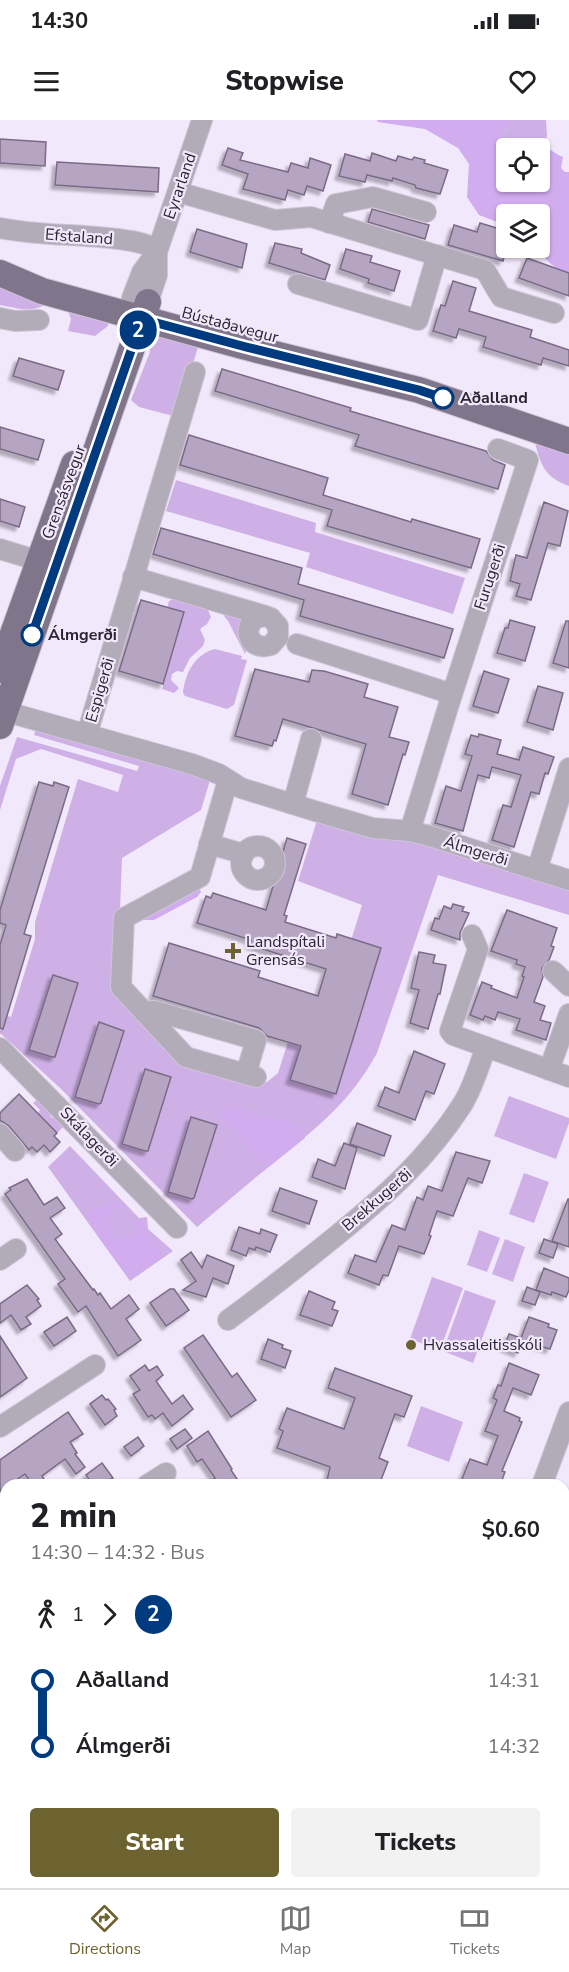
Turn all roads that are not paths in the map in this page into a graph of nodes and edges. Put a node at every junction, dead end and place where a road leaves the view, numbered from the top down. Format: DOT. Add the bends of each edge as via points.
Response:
graph roads {
  1 [pos="202,120"];
  2 [pos="178,192"];
  3 [pos="426,212"];
  4 [pos="329,223"];
  5 [pos="0,228"];
  6 [pos="157,250"];
  7 [pos="437,255"];
  8 [pos="0,272"];
  9 [pos="298,284"];
  10 [pos="137,308"];
  11 [pos="554,313"];
  12 [pos="0,318"];
  13 [pos="39,320"];
  14 [pos="195,372"];
  15 [pos="569,441"];
  16 [pos="498,449"];
  17 [pos="0,549"];
  18 [pos="39,561"];
  19 [pos="133,577"];
  20 [pos="266,616"];
  21 [pos="297,644"];
  22 [pos="0,670"];
  23 [pos="452,694"];
  24 [pos="2,716"];
  25 [pos="87,734"];
  26 [pos="311,740"];
  27 [pos="569,768"];
  28 [pos="228,780"];
  29 [pos="293,804"];
  30 [pos="410,831"];
  31 [pos="210,844"];
  32 [pos="244,854"];
  33 [pos="537,870"];
  34 [pos="569,880"];
  35 [pos="472,935"];
  36 [pos="553,970"];
  37 [pos="569,986"];
  38 [pos="144,1012"];
  39 [pos="569,1014"];
  40 [pos="486,1047"];
  41 [pos="0,1048"];
  42 [pos="549,1070"];
  43 [pos="569,1077"];
  44 [pos="0,1134"];
  45 [pos="15,1151"];
  46 [pos="177,1228"];
  47 [pos="16,1249"];
  48 [pos="0,1260"];
  49 [pos="228,1320"];
  50 [pos="95,1365"];
  51 [pos="569,1412"];
  52 [pos="0,1427"];
  53 [pos="165,1473"];
  54 [pos="156,1479"];
  55 [pos="544,1479"];
  1 -- 2 [label="street, Eyrarland"];
  2 -- 4 [label="street" via="274,220 311,218"];
  2 -- 6 [label="street, Eyrarland"];
  3 -- 4 [label="street" via="373,197 336,204"];
  4 -- 7 [label="street"];
  5 -- 6 [label="street, Efstaland" via="135,241"];
  6 -- 10 [label="street, Eyrarland" via="157,275"];
  7 -- 9 [label="street" via="418,320"];
  7 -- 11 [label="street" via="485,270 501,297"];
  8 -- 10 [label="main road, Bústaðavegur" via="42,291"];
  10 -- 15 [label="main road, Bústaðavegur" via="256,350 419,390"];
  10 -- 18 [label="main road, Grensásvegur"];
  10 -- 24 [label="main road, Grensásvegur" via="76,513"];
  12 -- 13 [label="street"];
  14 -- 19 [label="street, Espigerði"];
  16 -- 23 [label="street, Furugerði" via="528,460"];
  17 -- 18 [label="street"];
  18 -- 22 [label="main road, Grensásvegur"];
  19 -- 20 [label="street"];
  19 -- 25 [label="street, Espigerði"];
  21 -- 23 [label="street"];
  23 -- 30 [label="street, Furugerði"];
  24 -- 25 [label="street, Álmgerði"];
  25 -- 28 [label="street, Álmgerði" via="192,764"];
  26 -- 29 [label="street"];
  27 -- 33 [label="street"];
  28 -- 29 [label="street, Álmgerði" via="241,788"];
  28 -- 31 [label="street"];
  29 -- 30 [label="street, Álmgerði" via="373,828"];
  30 -- 33 [label="street, Álmgerði"];
  31 -- 32 [label="street"];
  31 -- 38 [label="street" via="200,877 124,918 121,987"];
  33 -- 34 [label="street, Álmgerði"];
  35 -- 40 [label="street" via="478,949 450,1031"];
  36 -- 37 [label="street"];
  38 -- 38 [label="street" via="186,1057 251,1076 256,1040 155,1011"];
  39 -- 42 [label="street"];
  40 -- 42 [label="street"];
  40 -- 49 [label="street, Brekkugerði" via="462,1105 414,1168 371,1208"];
  41 -- 46 [label="street, Skálagerði"];
  42 -- 43 [label="street"];
  44 -- 45 [label="street"];
  47 -- 48 [label="street"];
  50 -- 52 [label="street"];
  51 -- 55 [label="street"];
  53 -- 54 [label="street"];
}
